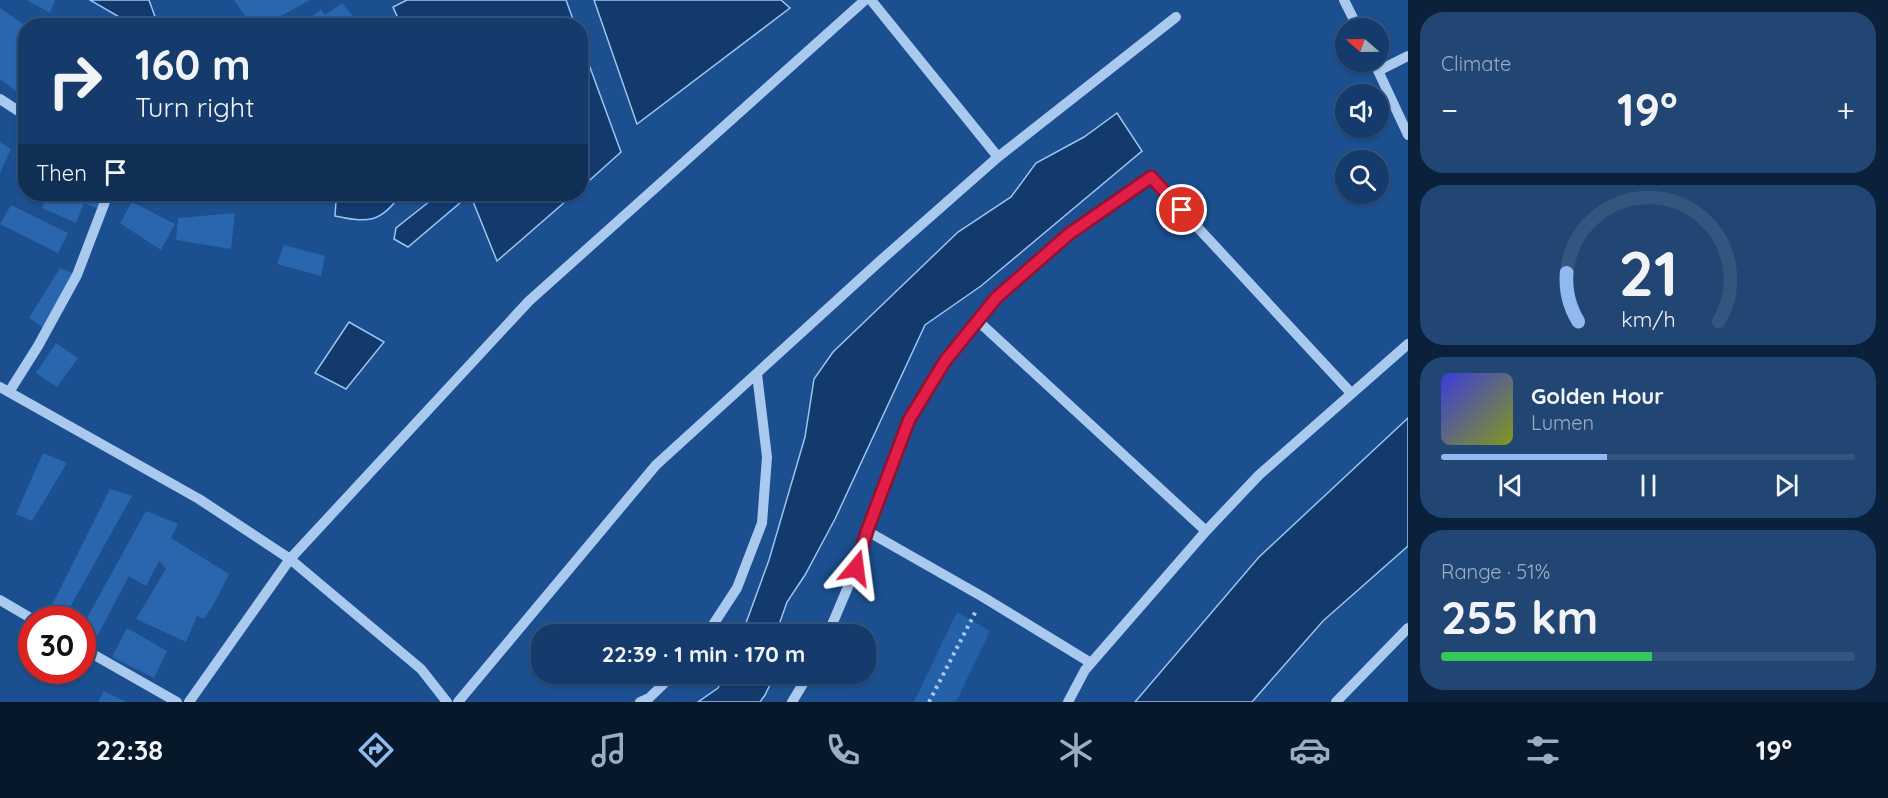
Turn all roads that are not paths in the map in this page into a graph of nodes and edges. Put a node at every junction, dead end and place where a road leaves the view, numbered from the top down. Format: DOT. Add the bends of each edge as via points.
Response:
graph roads {
  1 [pos="865,0"];
  2 [pos="871,0"];
  3 [pos="1344,0"];
  4 [pos="1176,17"];
  5 [pos="1353,18"];
  6 [pos="1408,56"];
  7 [pos="1389,62"];
  8 [pos="1379,72"];
  9 [pos="0,99"];
  10 [pos="18,111"];
  11 [pos="1408,135"];
  12 [pos="998,157"];
  13 [pos="105,201"];
  14 [pos="978,321"];
  15 [pos="1408,344"];
  16 [pos="757,374"];
  17 [pos="4,390"];
  18 [pos="1352,393"];
  19 [pos="867,531"];
  20 [pos="1206,531"];
  21 [pos="290,559"];
  22 [pos="0,600"];
  23 [pos="18,611"];
  24 [pos="714,624"];
  25 [pos="832,624"];
  26 [pos="1408,628"];
  27 [pos="96,656"];
  28 [pos="1091,663"];
  29 [pos="664,684"];
  30 [pos="802,684"];
  31 [pos="177,702"];
  32 [pos="189,702"];
  33 [pos="447,702"];
  34 [pos="458,702"];
  35 [pos="640,702"];
  36 [pos="792,702"];
  37 [pos="1068,702"];
  38 [pos="1336,702"];
  1 -- 21 [label="street" via="529,301"];
  2 -- 12 [label="street"];
  3 -- 5 [label="street"];
  4 -- 12 [label="street"];
  6 -- 7 [label="street"];
  8 -- 11 [label="street"];
  9 -- 10 [label="street"];
  12 -- 16 [label="street"];
  13 -- 17 [label="street" via="77,275 38,346"];
  14 -- 18 [label="street" via="996,298 1069,234 1151,177"];
  14 -- 19 [label="street" via="945,361 909,420"];
  14 -- 20 [label="street"];
  15 -- 18 [label="street"];
  16 -- 24 [label="street" via="767,457 762,523 737,588"];
  16 -- 34 [label="street" via="656,465"];
  17 -- 21 [label="street" via="199,499"];
  18 -- 20 [label="street" via="1259,475"];
  19 -- 25 [label="street"];
  19 -- 28 [label="street"];
  20 -- 28 [label="street"];
  21 -- 32 [label="street"];
  21 -- 33 [label="street" via="421,669"];
  22 -- 23 [label="street"];
  26 -- 38 [label="street"];
  27 -- 31 [label="street"];
  28 -- 37 [label="street"];
  29 -- 35 [label="street"];
  30 -- 36 [label="street"];
}
